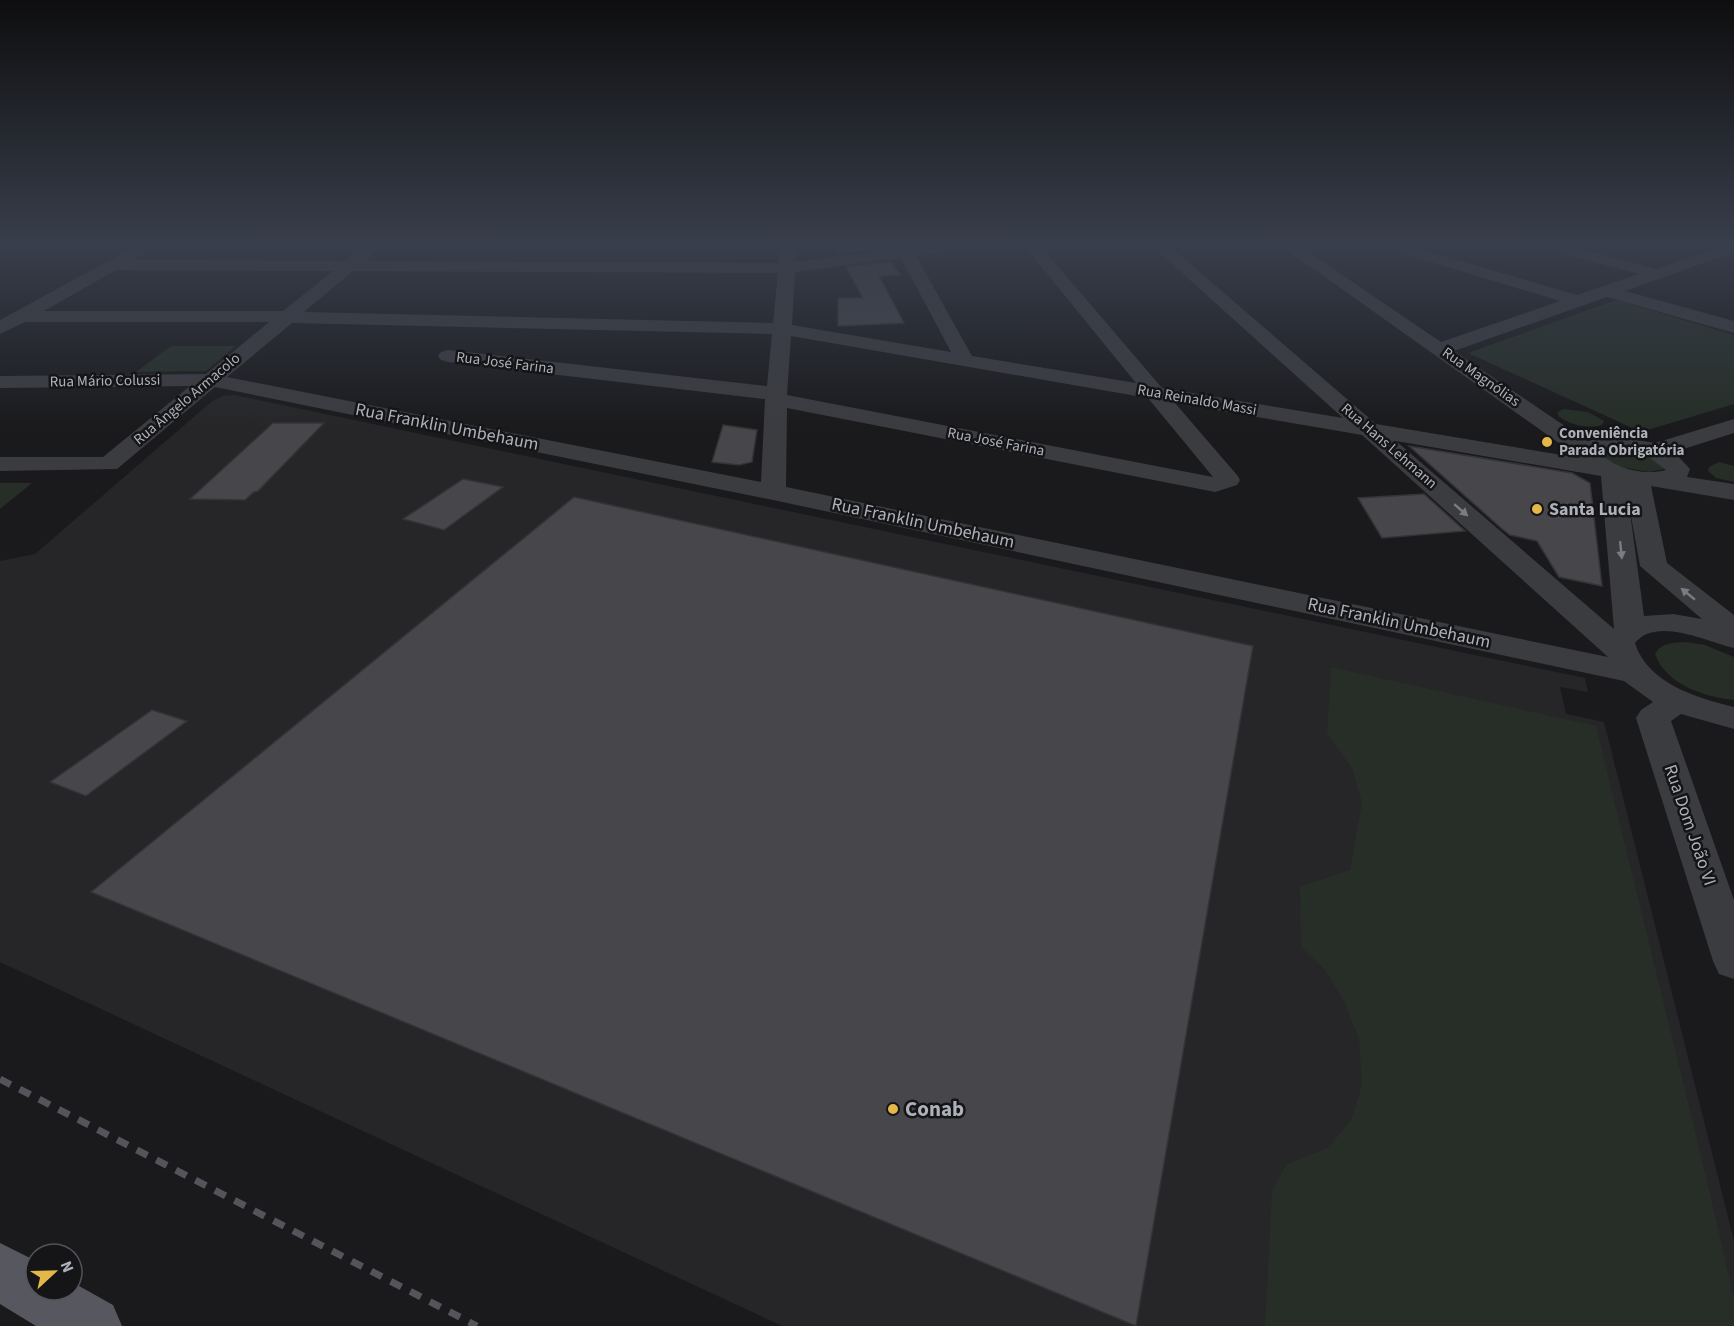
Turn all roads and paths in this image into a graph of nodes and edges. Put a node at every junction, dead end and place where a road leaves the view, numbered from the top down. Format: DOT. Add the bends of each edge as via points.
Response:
graph roads {
  1 [pos="42,305"];
  2 [pos="301,305"];
  3 [pos="784,305"];
  4 [pos="934,305"];
  5 [pos="1081,305"];
  6 [pos="1227,305"];
  7 [pos="1375,305"];
  8 [pos="1571,305"];
  9 [pos="1656,305"];
  10 [pos="22,316"];
  11 [pos="286,317"];
  12 [pos="1734,327"];
  13 [pos="0,328"];
  14 [pos="782,329"];
  15 [pos="1440,349"];
  16 [pos="448,356"];
  17 [pos="965,360"];
  18 [pos="211,380"];
  19 [pos="0,382"];
  20 [pos="1153,392"];
  21 [pos="776,397"];
  22 [pos="1734,426"];
  23 [pos="1370,430"];
  24 [pos="1734,443"];
  25 [pos="1588,452"];
  26 [pos="0,464"];
  27 [pos="1648,469"];
  28 [pos="773,492"];
  29 [pos="1734,492"];
  30 [pos="1734,630"];
  31 [pos="1734,639"];
  32 [pos="1628,650"];
  33 [pos="1677,700"];
  34 [pos="1728,717"];
  35 [pos="1723,895"];
  36 [pos="1734,961"];
  37 [pos="0,1272"];
  38 [pos="92,1326"];
  1 -- 10 [label="street"];
  2 -- 11 [label="street, Rua Ângelo Armacolo"];
  3 -- 14 [label="street"];
  4 -- 17 [label="street"];
  5 -- 20 [label="street"];
  6 -- 23 [label="street, Rua Hans Lehmann"];
  7 -- 15 [label="street, Rua Magnólias"];
  8 -- 15 [label="street"];
  9 -- 12 [label="street"];
  10 -- 11 [label="street, Rua Reinaldo Massi"];
  10 -- 13 [label="street"];
  11 -- 14 [label="street, Rua Reinaldo Massi"];
  11 -- 18 [label="street, Rua Ângelo Armacolo"];
  14 -- 17 [label="street, Rua Reinaldo Massi"];
  14 -- 21 [label="street"];
  15 -- 25 [label="street, Rua Magnólias"];
  16 -- 21 [label="street, Rua José Farina"];
  17 -- 20 [label="street, Rua Reinaldo Massi"];
  18 -- 19 [label="street, Rua Mário Colussi"];
  18 -- 26 [label="street, Rua Ângelo Armacolo" via="109,464"];
  18 -- 28 [label="street, Rua Franklin Umbehaum"];
  20 -- 21 [label="street, Rua José Farina" via="1228,480 1215,485"];
  20 -- 23 [label="street, Rua Reinaldo Massi"];
  21 -- 28 [label="street"];
  22 -- 27 [label="street"];
  23 -- 27 [label="street, Rua Reinaldo Massi"];
  23 -- 32 [label="street, Rua Hans Lehmann, one-way"];
  24 -- 27 [label="street"];
  25 -- 27 [label="street, Rua Magnólias" via="1594,461"];
  25 -- 27 [label="street" via="1590,447 1605,443 1628,444"];
  27 -- 29 [label="street, Rua Reinaldo Massi"];
  30 -- 27 [label="street, one-way" via="1654,566"];
  27 -- 32 [label="street, one-way"];
  28 -- 32 [label="street, Rua Franklin Umbehaum"];
  31 -- 32 [label="street" via="1672,623 1641,624"];
  32 -- 33 [label="street"];
  33 -- 34 [label="street"];
  33 -- 35 [label="street, Rua Dom João VI" via="1653,717"];
  35 -- 36 [label="street, Rua Dom João VI"];
  37 -- 38 [label="main road"];
}
